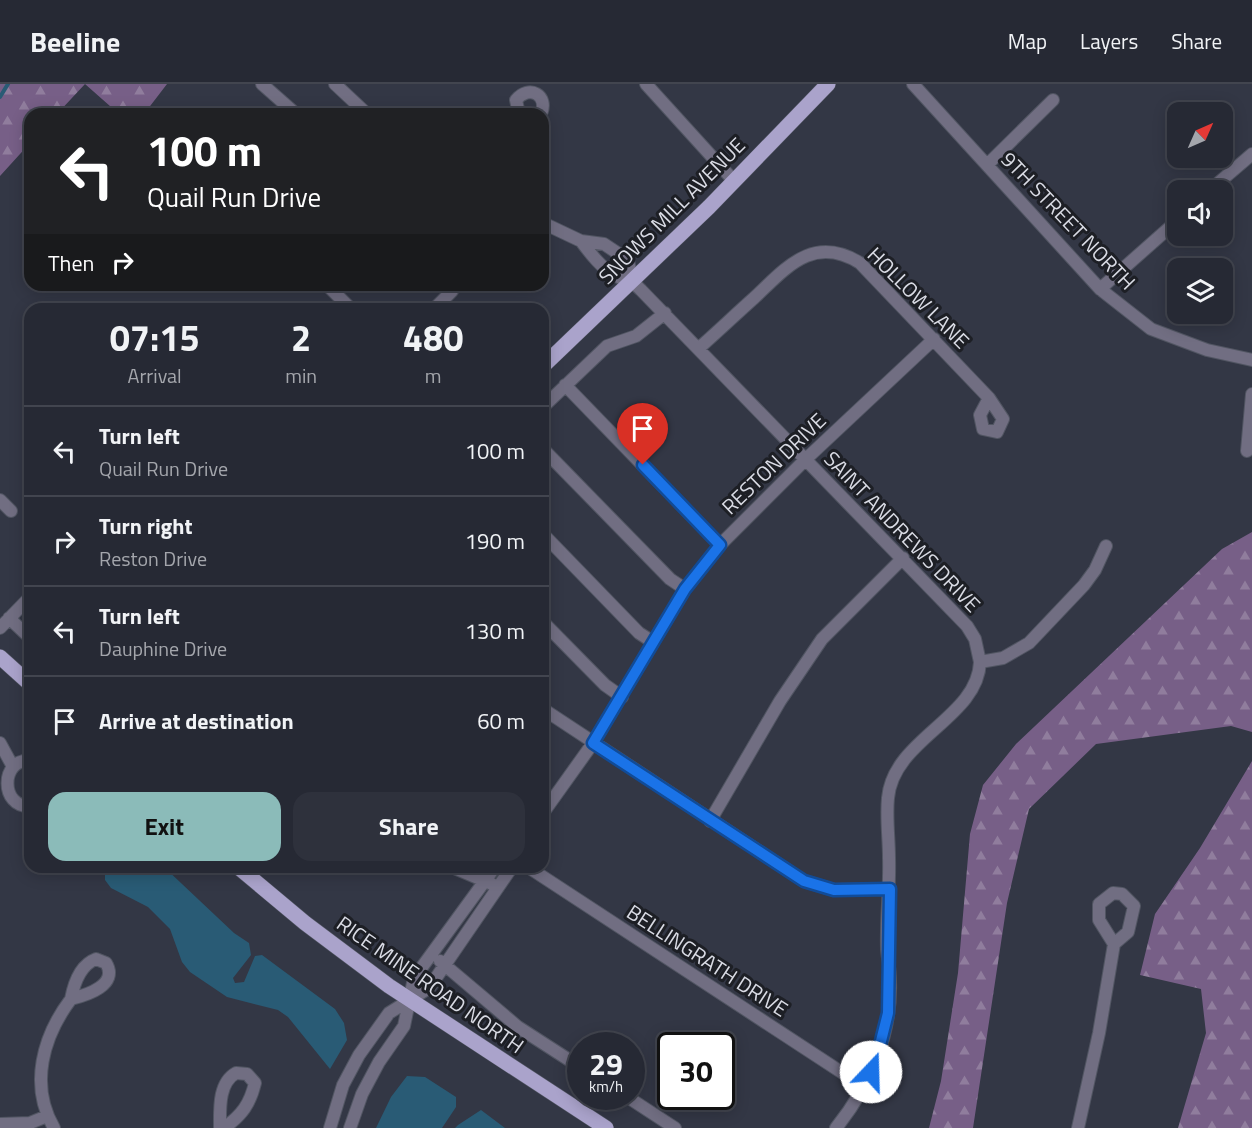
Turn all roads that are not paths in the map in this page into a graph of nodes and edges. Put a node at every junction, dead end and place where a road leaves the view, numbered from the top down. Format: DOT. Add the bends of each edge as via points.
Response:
graph roads {
  1 [pos="262,84"];
  2 [pos="335,84"];
  3 [pos="646,84"];
  4 [pos="828,84"];
  5 [pos="913,84"];
  6 [pos="1053,100"];
  7 [pos="289,108"];
  8 [pos="361,108"];
  9 [pos="516,108"];
  10 [pos="544,108"];
  11 [pos="1252,154"];
  12 [pos="987,165"];
  13 [pos="1222,180"];
  14 [pos="735,181"];
  15 [pos="549,227"];
  16 [pos="1167,230"];
  17 [pos="580,241"];
  18 [pos="632,281"];
  19 [pos="1100,289"];
  20 [pos="333,291"];
  21 [pos="452,291"];
  22 [pos="345,303"];
  23 [pos="440,303"];
  24 [pos="665,313"];
  25 [pos="934,339"];
  26 [pos="699,348"];
  27 [pos="549,360"];
  28 [pos="1252,360"];
  29 [pos="565,386"];
  30 [pos="1252,394"];
  31 [pos="989,398"];
  32 [pos="549,401"];
  33 [pos="1247,451"];
  34 [pos="549,455"];
  35 [pos="806,459"];
  36 [pos="0,500"];
  37 [pos="11,511"];
  38 [pos="549,540"];
  39 [pos="720,545"];
  40 [pos="1106,546"];
  41 [pos="903,558"];
  42 [pos="685,589"];
  43 [pos="24,603"];
  44 [pos="9,618"];
  45 [pos="0,628"];
  46 [pos="549,628"];
  47 [pos="24,632"];
  48 [pos="654,642"];
  49 [pos="0,657"];
  50 [pos="980,662"];
  51 [pos="24,679"];
  52 [pos="622,697"];
  53 [pos="549,713"];
  54 [pos="593,743"];
  55 [pos="0,744"];
  56 [pos="24,762"];
  57 [pos="12,765"];
  58 [pos="24,805"];
  59 [pos="549,805"];
  60 [pos="710,820"];
  61 [pos="245,873"];
  62 [pos="468,873"];
  63 [pos="490,873"];
  64 [pos="508,873"];
  65 [pos="537,873"];
  66 [pos="485,879"];
  67 [pos="498,888"];
  68 [pos="890,889"];
  69 [pos="1113,944"];
  70 [pos="432,954"];
  71 [pos="444,965"];
  72 [pos="71,999"];
  73 [pos="409,1000"];
  74 [pos="567,1059"];
  75 [pos="864,1087"];
  76 [pos="645,1108"];
  77 [pos="47,1116"];
  78 [pos="0,1124"];
  79 [pos="54,1128"];
  80 [pos="330,1128"];
  81 [pos="350,1128"];
  82 [pos="606,1128"];
  83 [pos="675,1128"];
  84 [pos="836,1128"];
  85 [pos="1078,1128"];
  1 -- 7 [label="street"];
  2 -- 8 [label="street"];
  3 -- 14 [label="street"];
  4 -- 14 [label="main road, SNOWS MILL AVENUE"];
  5 -- 12 [label="street, 9TH STREET NORTH"];
  6 -- 12 [label="street"];
  9 -- 10 [label="street" via="516,100 529,91 543,99"];
  11 -- 13 [label="street"];
  12 -- 19 [label="street, 9TH STREET NORTH"];
  14 -- 18 [label="main road, SNOWS MILL AVENUE"];
  15 -- 17 [label="street"];
  16 -- 19 [label="street"];
  17 -- 18 [label="street" via="608,271"];
  17 -- 18 [label="street" via="604,244 628,260"];
  18 -- 24 [label="street, SAINT ANDREWS DRIVE"];
  18 -- 27 [label="main road, SNOWS MILL AVENUE"];
  19 -- 28 [label="street, 9TH STREET NORTH" via="1151,329 1207,350"];
  20 -- 22 [label="street"];
  21 -- 23 [label="street"];
  24 -- 26 [label="street, SAINT ANDREWS DRIVE"];
  24 -- 29 [label="street" via="636,336 607,346"];
  25 -- 26 [label="street, HOLLOW LANE" via="860,263 833,251 812,254 792,263"];
  25 -- 31 [label="street, HOLLOW LANE"];
  25 -- 35 [label="street, RESTON DRIVE"];
  26 -- 35 [label="street, SAINT ANDREWS DRIVE"];
  29 -- 32 [label="street"];
  29 -- 39 [label="street"];
  30 -- 33 [label="street"];
  34 -- 42 [label="street" via="670,579"];
  35 -- 39 [label="street, RESTON DRIVE"];
  35 -- 41 [label="street, SAINT ANDREWS DRIVE"];
  36 -- 37 [label="street"];
  38 -- 48 [label="street" via="639,633"];
  39 -- 42 [label="street, RESTON DRIVE"];
  40 -- 50 [label="street" via="1084,585 1029,643 1003,658"];
  41 -- 50 [label="street, SAINT ANDREWS DRIVE" via="968,626"];
  41 -- 60 [label="street" via="822,639 780,701"];
  42 -- 48 [label="street, RESTON DRIVE"];
  43 -- 44 [label="street"];
  44 -- 45 [label="street"];
  44 -- 47 [label="street"];
  46 -- 52 [label="street"];
  48 -- 52 [label="street, RESTON DRIVE"];
  49 -- 51 [label="main road"];
  50 -- 68 [label="street" via="973,688 914,748 891,783"];
  52 -- 54 [label="street, RESTON DRIVE"];
  53 -- 54 [label="street"];
  54 -- 59 [label="street, RESTON DRIVE"];
  54 -- 60 [label="street"];
  55 -- 57 [label="street"];
  56 -- 57 [label="street"];
  57 -- 58 [label="street" via="3,778 4,792 14,803"];
  60 -- 68 [label="street" via="820,888"];
  61 -- 73 [label="main road, RICE MINE ROAD NORTH"];
  62 -- 66 [label="street"];
  63 -- 66 [label="street"];
  64 -- 67 [label="street"];
  65 -- 75 [label="street, BELLINGRATH DRIVE"];
  66 -- 67 [label="street"];
  66 -- 70 [label="street"];
  67 -- 71 [label="street"];
  68 -- 75 [label="street" via="888,1013 877,1057"];
  69 -- 85 [label="street"];
  70 -- 71 [label="street"];
  70 -- 73 [label="street" via="414,978"];
  71 -- 73 [label="street" via="429,988"];
  71 -- 74 [label="street" via="518,1027"];
  72 -- 77 [label="street" via="51,1030 44,1051 42,1088"];
  73 -- 80 [label="street" via="389,1013 359,1055 343,1085"];
  73 -- 81 [label="street" via="404,1026 362,1094"];
  73 -- 82 [label="main road, RICE MINE ROAD NORTH"];
  75 -- 84 [label="street"];
  76 -- 83 [label="street"];
  77 -- 78 [label="street" via="30,1123"];
  77 -- 79 [label="street"];
}
